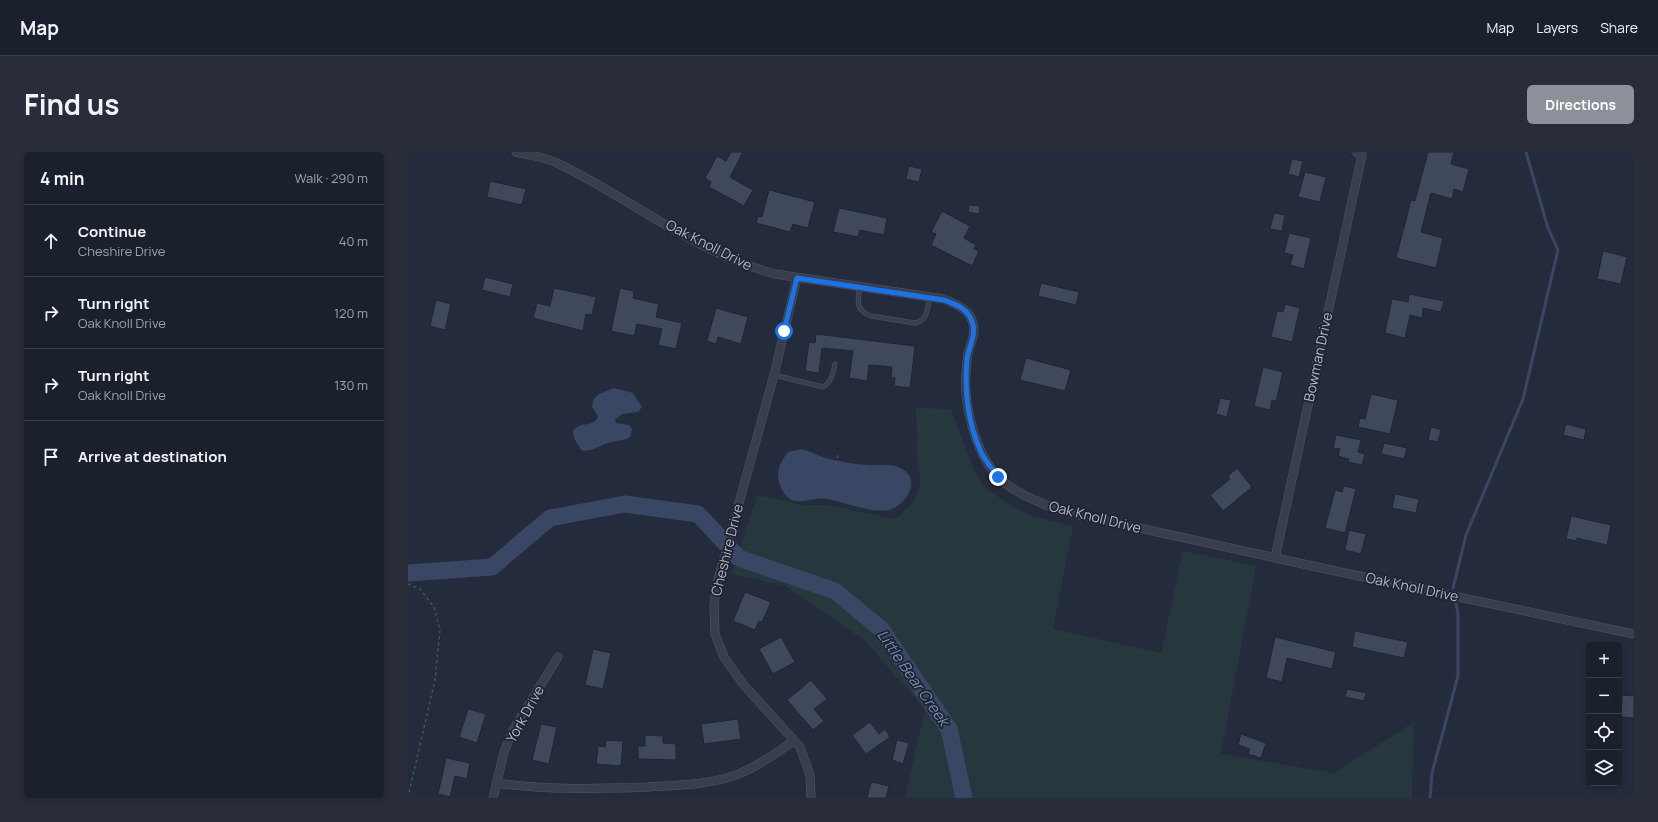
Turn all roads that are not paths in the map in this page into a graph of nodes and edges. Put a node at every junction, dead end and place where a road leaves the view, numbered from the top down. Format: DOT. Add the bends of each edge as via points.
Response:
graph roads {
  1 [pos="516,152"];
  2 [pos="1359,154"];
  3 [pos="797,278"];
  4 [pos="860,287"];
  5 [pos="930,297"];
  6 [pos="836,364"];
  7 [pos="774,375"];
  8 [pos="1275,558"];
  9 [pos="1634,634"];
  10 [pos="558,657"];
  11 [pos="794,741"];
  12 [pos="496,782"];
  13 [pos="493,798"];
  14 [pos="811,798"];
  1 -- 3 [label="street, Oak Knoll Drive" via="556,163 736,262"];
  2 -- 8 [label="street, Bowman Drive"];
  3 -- 4 [label="street, Oak Knoll Drive"];
  3 -- 7 [label="street, Cheshire Drive"];
  4 -- 5 [label="street, Oak Knoll Drive"];
  4 -- 5 [label="lane" via="857,301 864,314 900,321 921,321"];
  5 -- 8 [label="street, Oak Knoll Drive" via="959,306 966,311 972,321 974,338 968,352 966,373 968,410 981,453 998,477 1034,500 1062,511"];
  6 -- 7 [label="lane" via="832,377 823,387"];
  7 -- 11 [label="street, Cheshire Drive" via="724,558 714,606 715,634 724,657 742,684"];
  8 -- 9 [label="street, Oak Knoll Drive"];
  10 -- 12 [label="street, York Drive" via="513,730"];
  11 -- 12 [label="street" via="748,769 731,776 689,784 559,789"];
  11 -- 14 [label="street, Cheshire Drive" via="800,747 810,775"];
  12 -- 13 [label="street, York Drive"];
}
